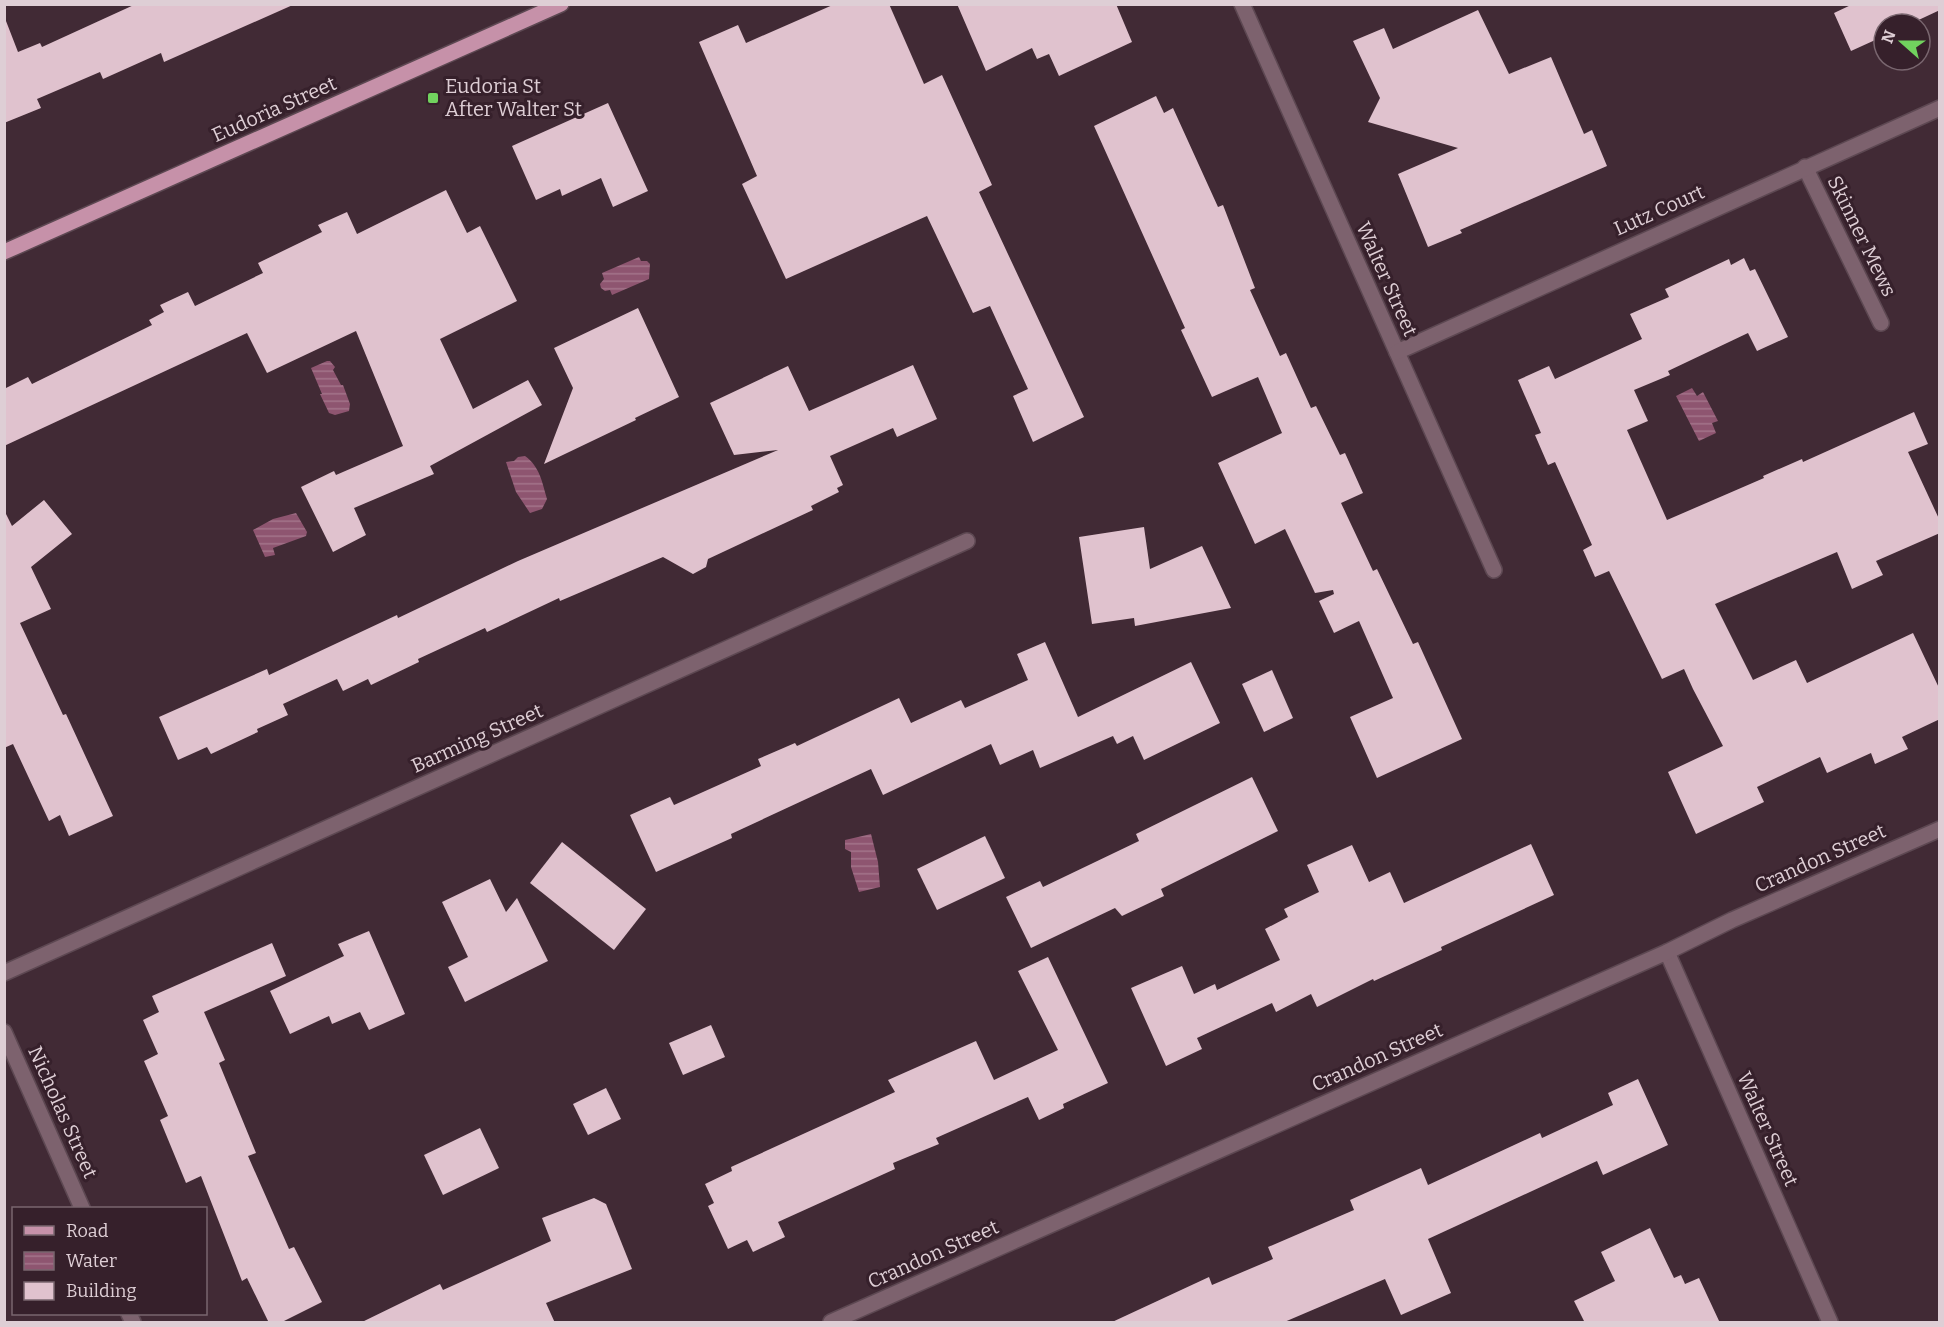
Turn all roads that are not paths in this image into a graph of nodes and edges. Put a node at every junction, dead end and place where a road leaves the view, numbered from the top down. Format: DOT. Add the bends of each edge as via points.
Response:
graph roads {
  1 [pos="561,4"];
  2 [pos="1242,4"];
  3 [pos="1940,108"];
  4 [pos="1805,167"];
  5 [pos="4,252"];
  6 [pos="1881,323"];
  7 [pos="1397,352"];
  8 [pos="967,541"];
  9 [pos="1494,570"];
  10 [pos="1940,829"];
  11 [pos="1667,952"];
  12 [pos="4,973"];
  13 [pos="4,1032"];
  14 [pos="81,1207"];
  15 [pos="831,1323"];
  16 [pos="1830,1323"];
  1 -- 5 [label="main road, Eudoria Street"];
  2 -- 7 [label="street, Walter Street"];
  3 -- 4 [label="street, Lutz Court"];
  4 -- 6 [label="street, Skinner Mews"];
  4 -- 7 [label="street, Lutz Court"];
  7 -- 9 [label="street, Walter Street"];
  8 -- 12 [label="street, Barming Street"];
  10 -- 11 [label="street, Crandon Street"];
  11 -- 15 [label="street, Crandon Street"];
  11 -- 16 [label="street, Walter Street"];
  13 -- 14 [label="street, Nicholas Street"];
}
